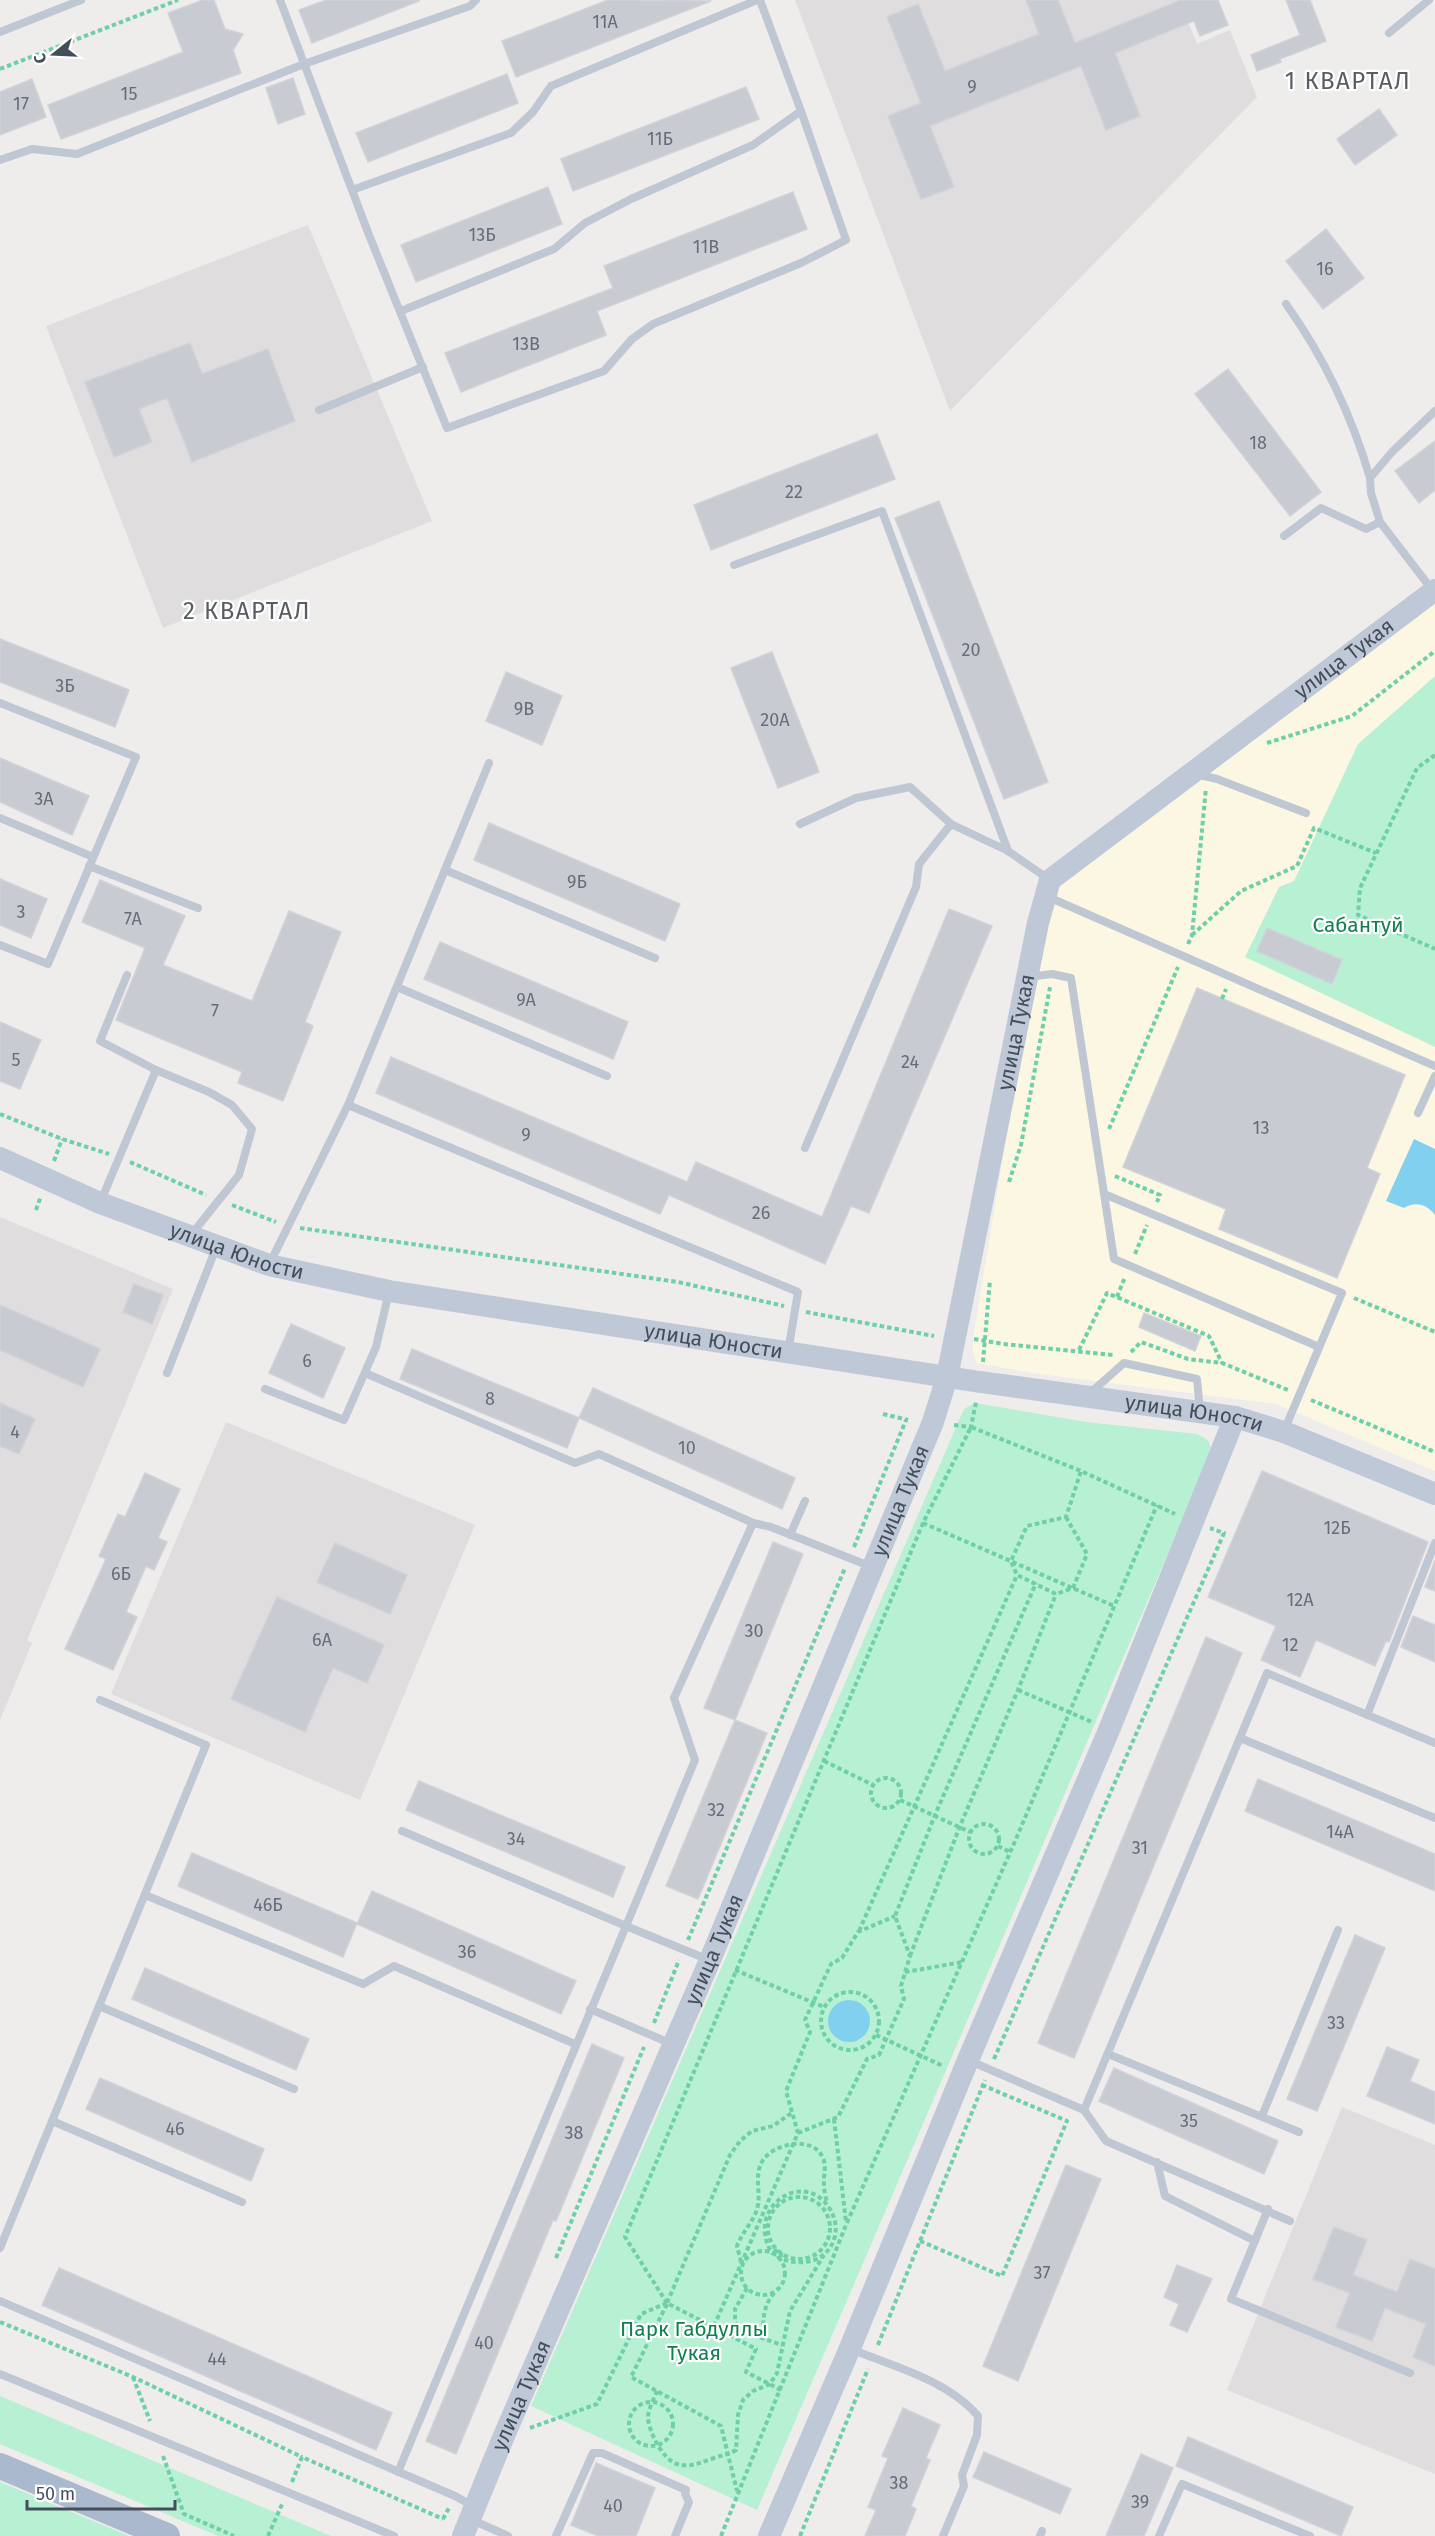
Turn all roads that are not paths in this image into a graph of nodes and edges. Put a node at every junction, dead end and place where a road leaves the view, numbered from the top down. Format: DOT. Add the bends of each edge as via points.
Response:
graph roads {
  1 [pos="81,0"];
  2 [pos="280,0"];
  3 [pos="476,0"];
  4 [pos="758,0"];
  5 [pos="1429,0"];
  6 [pos="0,32"];
  7 [pos="1389,33"];
  8 [pos="304,64"];
  9 [pos="801,111"];
  10 [pos="0,160"];
  11 [pos="352,190"];
  12 [pos="1286,304"];
  13 [pos="401,311"];
  14 [pos="423,368"];
  15 [pos="319,410"];
  16 [pos="1435,411"];
  17 [pos="1370,478"];
  18 [pos="1380,522"];
  19 [pos="1284,536"];
  20 [pos="734,565"];
  21 [pos="1434,591"];
  22 [pos="0,703"];
  23 [pos="489,763"];
  24 [pos="1192,774"];
  25 [pos="1306,813"];
  26 [pos="0,818"];
  27 [pos="800,824"];
  28 [pos="951,824"];
  29 [pos="1008,851"];
  30 [pos="91,861"];
  31 [pos="445,870"];
  32 [pos="1048,888"];
  33 [pos="198,908"];
  34 [pos="0,945"];
  35 [pos="655,958"];
  36 [pos="127,975"];
  37 [pos="1028,977"];
  38 [pos="397,987"];
  39 [pos="1435,1066"];
  40 [pos="156,1071"];
  41 [pos="607,1076"];
  42 [pos="1435,1076"];
  43 [pos="348,1105"];
  44 [pos="1418,1113"];
  45 [pos="805,1148"];
  46 [pos="0,1158"];
  47 [pos="1104,1194"];
  48 [pos="100,1203"];
  49 [pos="189,1237"];
  50 [pos="216,1247"];
  51 [pos="269,1265"];
  52 [pos="389,1291"];
  53 [pos="1319,1347"];
  54 [pos="788,1353"];
  55 [pos="167,1373"];
  56 [pos="365,1373"];
  57 [pos="947,1377"];
  58 [pos="266,1389"];
  59 [pos="1087,1396"];
  60 [pos="1200,1412"];
  61 [pos="1235,1417"];
  62 [pos="1284,1432"];
  63 [pos="1435,1494"];
  64 [pos="806,1501"];
  65 [pos="753,1523"];
  66 [pos="790,1535"];
  67 [pos="1435,1543"];
  68 [pos="872,1567"];
  69 [pos="100,1700"];
  70 [pos="1367,1715"];
  71 [pos="1240,1738"];
  72 [pos="1435,1743"];
  73 [pos="1435,1818"];
  74 [pos="402,1830"];
  75 [pos="145,1895"];
  76 [pos="626,1926"];
  77 [pos="1338,1930"];
  78 [pos="710,1960"];
  79 [pos="99,2006"];
  80 [pos="590,2009"];
  81 [pos="575,2044"];
  82 [pos="674,2045"];
  83 [pos="1108,2054"];
  84 [pos="965,2068"];
  85 [pos="294,2089"];
  86 [pos="1084,2110"];
  87 [pos="1262,2116"];
  88 [pos="52,2121"];
  89 [pos="1299,2132"];
  90 [pos="1157,2162"];
  91 [pos="242,2202"];
  92 [pos="1268,2210"];
  93 [pos="1290,2221"];
  94 [pos="1255,2241"];
  95 [pos="0,2248"];
  96 [pos="0,2301"];
  97 [pos="850,2348"];
  98 [pos="1410,2373"];
  99 [pos="0,2374"];
  100 [pos="0,2466"];
  101 [pos="398,2472"];
  102 [pos="470,2521"];
  103 [pos="167,2536"];
  104 [pos="394,2536"];
  105 [pos="508,2536"];
  106 [pos="556,2536"];
  107 [pos="675,2536"];
  108 [pos="769,2536"];
  109 [pos="943,2536"];
  110 [pos="1159,2536"];
  111 [pos="1310,2536"];
  1 -- 6 [label="lane"];
  2 -- 8 [label="lane"];
  3 -- 8 [label="lane" via="470,6"];
  4 -- 9 [label="lane"];
  4 -- 11 [label="lane" via="551,86 533,112 511,133"];
  5 -- 7 [label="lane"];
  8 -- 10 [label="lane" via="77,154 32,149"];
  8 -- 11 [label="lane"];
  9 -- 13 [label="lane" via="753,145 585,223 554,249"];
  9 -- 14 [label="lane" via="846,240 801,263 653,324 632,339 604,371 447,428"];
  11 -- 13 [label="lane"];
  12 -- 17 [label="lane" via="1307,333 1330,378 1359,442"];
  13 -- 14 [label="lane"];
  14 -- 15 [label="lane"];
  16 -- 17 [label="lane"];
  17 -- 18 [label="lane"];
  18 -- 19 [label="lane" via="1366,530 1321,508"];
  18 -- 21 [label="lane"];
  20 -- 29 [label="lane" via="882,512"];
  21 -- 24 [label="street, улица Тукая"];
  22 -- 30 [label="lane" via="136,758"];
  23 -- 31 [label="lane"];
  24 -- 25 [label="lane" via="1217,779"];
  24 -- 32 [label="street, улица Тукая"];
  26 -- 30 [label="lane"];
  27 -- 28 [label="lane" via="856,798 910,787"];
  28 -- 29 [label="lane"];
  28 -- 45 [label="lane" via="919,864 916,886"];
  29 -- 32 [label="lane"];
  30 -- 33 [label="lane"];
  30 -- 34 [label="lane" via="48,964"];
  31 -- 35 [label="lane"];
  31 -- 38 [label="lane"];
  32 -- 37 [label="street, улица Тукая"];
  32 -- 39 [label="lane" via="1183,955"];
  36 -- 40 [label="lane" via="100,1041"];
  37 -- 47 [label="lane" via="1052,974 1071,978"];
  37 -- 57 [label="street, улица Тукая"];
  38 -- 41 [label="lane"];
  38 -- 43 [label="lane"];
  40 -- 48 [label="lane"];
  40 -- 49 [label="lane" via="232,1105 252,1129 239,1175"];
  42 -- 44 [label="lane"];
  43 -- 51 [label="lane"];
  43 -- 54 [label="lane" via="798,1292"];
  46 -- 48 [label="street, улица Юности"];
  47 -- 53 [label="lane" via="1114,1259"];
  47 -- 53 [label="lane" via="1342,1293"];
  48 -- 49 [label="street, улица Юности"];
  49 -- 50 [label="street, улица Юности"];
  50 -- 51 [label="street, улица Юности"];
  50 -- 55 [label="lane"];
  51 -- 52 [label="street, улица Юности"];
  52 -- 54 [label="street, улица Юности"];
  52 -- 56 [label="lane" via="376,1347"];
  53 -- 62 [label="lane"];
  54 -- 57 [label="street, улица Юности"];
  56 -- 58 [label="lane" via="344,1420"];
  56 -- 65 [label="lane" via="575,1463 598,1454"];
  57 -- 59 [label="street, улица Юности"];
  57 -- 68 [label="street, улица Тукая" via="933,1422"];
  59 -- 60 [label="street, улица Юности"];
  59 -- 60 [label="lane" via="1124,1363 1197,1379"];
  60 -- 61 [label="street, улица Юности"];
  61 -- 62 [label="street, улица Юности"];
  61 -- 84 [label="street" via="1109,1730"];
  62 -- 63 [label="street, улица Юности"];
  64 -- 66 [label="lane"];
  65 -- 66 [label="lane"];
  65 -- 76 [label="lane" via="674,1698 695,1760"];
  66 -- 68 [label="lane"];
  67 -- 70 [label="lane"];
  68 -- 78 [label="street, улица Тукая"];
  69 -- 75 [label="lane" via="206,1745"];
  70 -- 71 [label="lane" via="1267,1673"];
  70 -- 72 [label="lane"];
  71 -- 73 [label="lane"];
  71 -- 83 [label="lane"];
  74 -- 76 [label="lane"];
  75 -- 79 [label="lane"];
  75 -- 81 [label="lane" via="363,1984 394,1965"];
  76 -- 78 [label="lane"];
  76 -- 80 [label="lane"];
  77 -- 87 [label="lane"];
  78 -- 82 [label="street, улица Тукая"];
  79 -- 85 [label="lane"];
  79 -- 88 [label="lane"];
  80 -- 81 [label="lane"];
  80 -- 82 [label="lane"];
  81 -- 101 [label="lane"];
  82 -- 102 [label="street, улица Тукая"];
  83 -- 86 [label="lane"];
  83 -- 87 [label="lane"];
  84 -- 86 [label="lane" via="990,2070"];
  84 -- 97 [label="street"];
  86 -- 90 [label="lane" via="1106,2141"];
  87 -- 89 [label="lane"];
  88 -- 91 [label="lane"];
  88 -- 95 [label="lane"];
  90 -- 92 [label="lane"];
  90 -- 94 [label="lane" via="1165,2196"];
  92 -- 93 [label="lane"];
  92 -- 94 [label="lane"];
  94 -- 98 [label="lane" via="1231,2300"];
  96 -- 101 [label="lane"];
  97 -- 108 [label="street"];
  97 -- 109 [label="lane" via="924,2379 968,2405 978,2416 977,2435 962,2475 964,2486"];
  99 -- 104 [label="lane"];
  100 -- 103 [label="main road"];
  101 -- 102 [label="lane" via="455,2496"];
  102 -- 105 [label="lane"];
  106 -- 107 [label="lane" via="593,2453 602,2453 686,2490 689,2502"];
  110 -- 111 [label="lane" via="1182,2484"];
}
